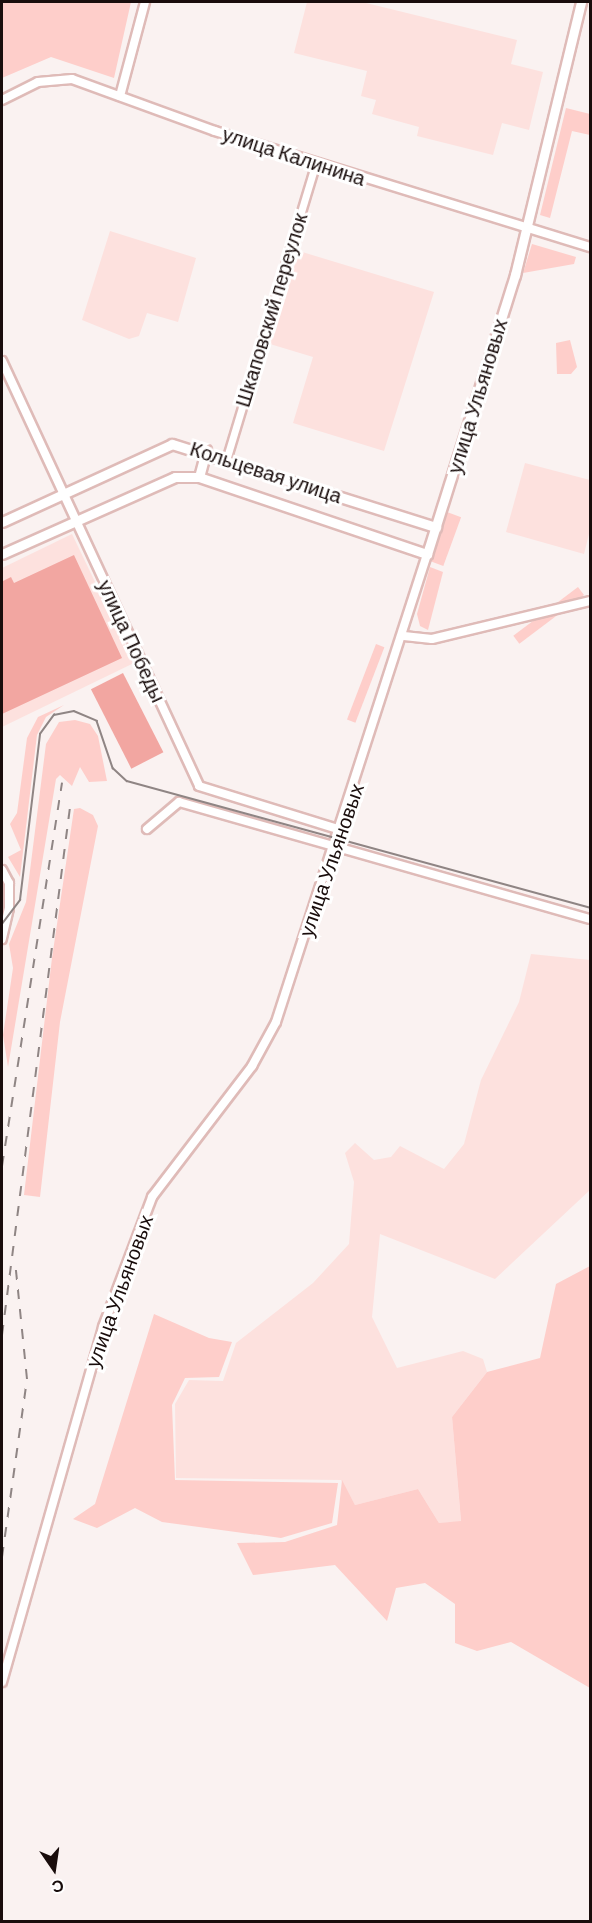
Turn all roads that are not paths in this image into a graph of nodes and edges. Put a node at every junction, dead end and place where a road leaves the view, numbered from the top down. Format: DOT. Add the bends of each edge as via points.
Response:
graph roads {
  1 [pos="145,2"];
  2 [pos="581,2"];
  3 [pos="120,96"];
  4 [pos="2,100"];
  5 [pos="316,162"];
  6 [pos="527,229"];
  7 [pos="591,248"];
  8 [pos="2,361"];
  9 [pos="206,450"];
  10 [pos="227,457"];
  11 [pos="199,477"];
  12 [pos="63,493"];
  13 [pos="75,519"];
  14 [pos="2,522"];
  15 [pos="436,527"];
  16 [pos="2,554"];
  17 [pos="427,554"];
  18 [pos="591,601"];
  19 [pos="404,636"];
  20 [pos="147,829"];
  21 [pos="341,830"];
  22 [pos="336,845"];
  23 [pos="2,870"];
  24 [pos="5,912"];
  25 [pos="591,919"];
  26 [pos="3,938"];
  27 [pos="2,1682"];
  1 -- 3 [label="street"];
  2 -- 6 [label="main road, улица Ульяновых"];
  3 -- 4 [label="street, улица Калинина" via="58,78"];
  3 -- 5 [label="street, улица Калинина"];
  5 -- 6 [label="street, улица Калинина"];
  5 -- 10 [label="street, Шкаповский переулок"];
  6 -- 7 [label="street, улица Калинина"];
  6 -- 15 [label="main road, улица Ульяновых"];
  8 -- 12 [label="street, улица Победы"];
  9 -- 10 [label="main road, Кольцевая улица"];
  9 -- 11 [label="main road"];
  9 -- 12 [label="main road, Кольцевая улица" via="172,444"];
  10 -- 15 [label="main road, Кольцевая улица"];
  11 -- 13 [label="main road, Кольцевая улица" via="157,482"];
  11 -- 17 [label="main road, Кольцевая улица"];
  12 -- 13 [label="street, улица Победы"];
  12 -- 14 [label="main road, Кольцевая улица"];
  13 -- 16 [label="main road, Кольцевая улица"];
  13 -- 21 [label="street, улица Победы" via="199,786"];
  15 -- 17 [label="main road, улица Ульяновых"];
  17 -- 19 [label="street, улица Ульяновых"];
  18 -- 19 [label="street" via="432,639"];
  19 -- 21 [label="street, улица Ульяновых"];
  20 -- 22 [label="street" via="179,802"];
  21 -- 22 [label="street, улица Ульяновых"];
  22 -- 25 [label="street"];
  22 -- 27 [label="street, улица Ульяновых" via="276,1022 252,1066 152,1197 102,1327"];
  23 -- 24 [label="street" via="9,883"];
  24 -- 26 [label="street"];
}
